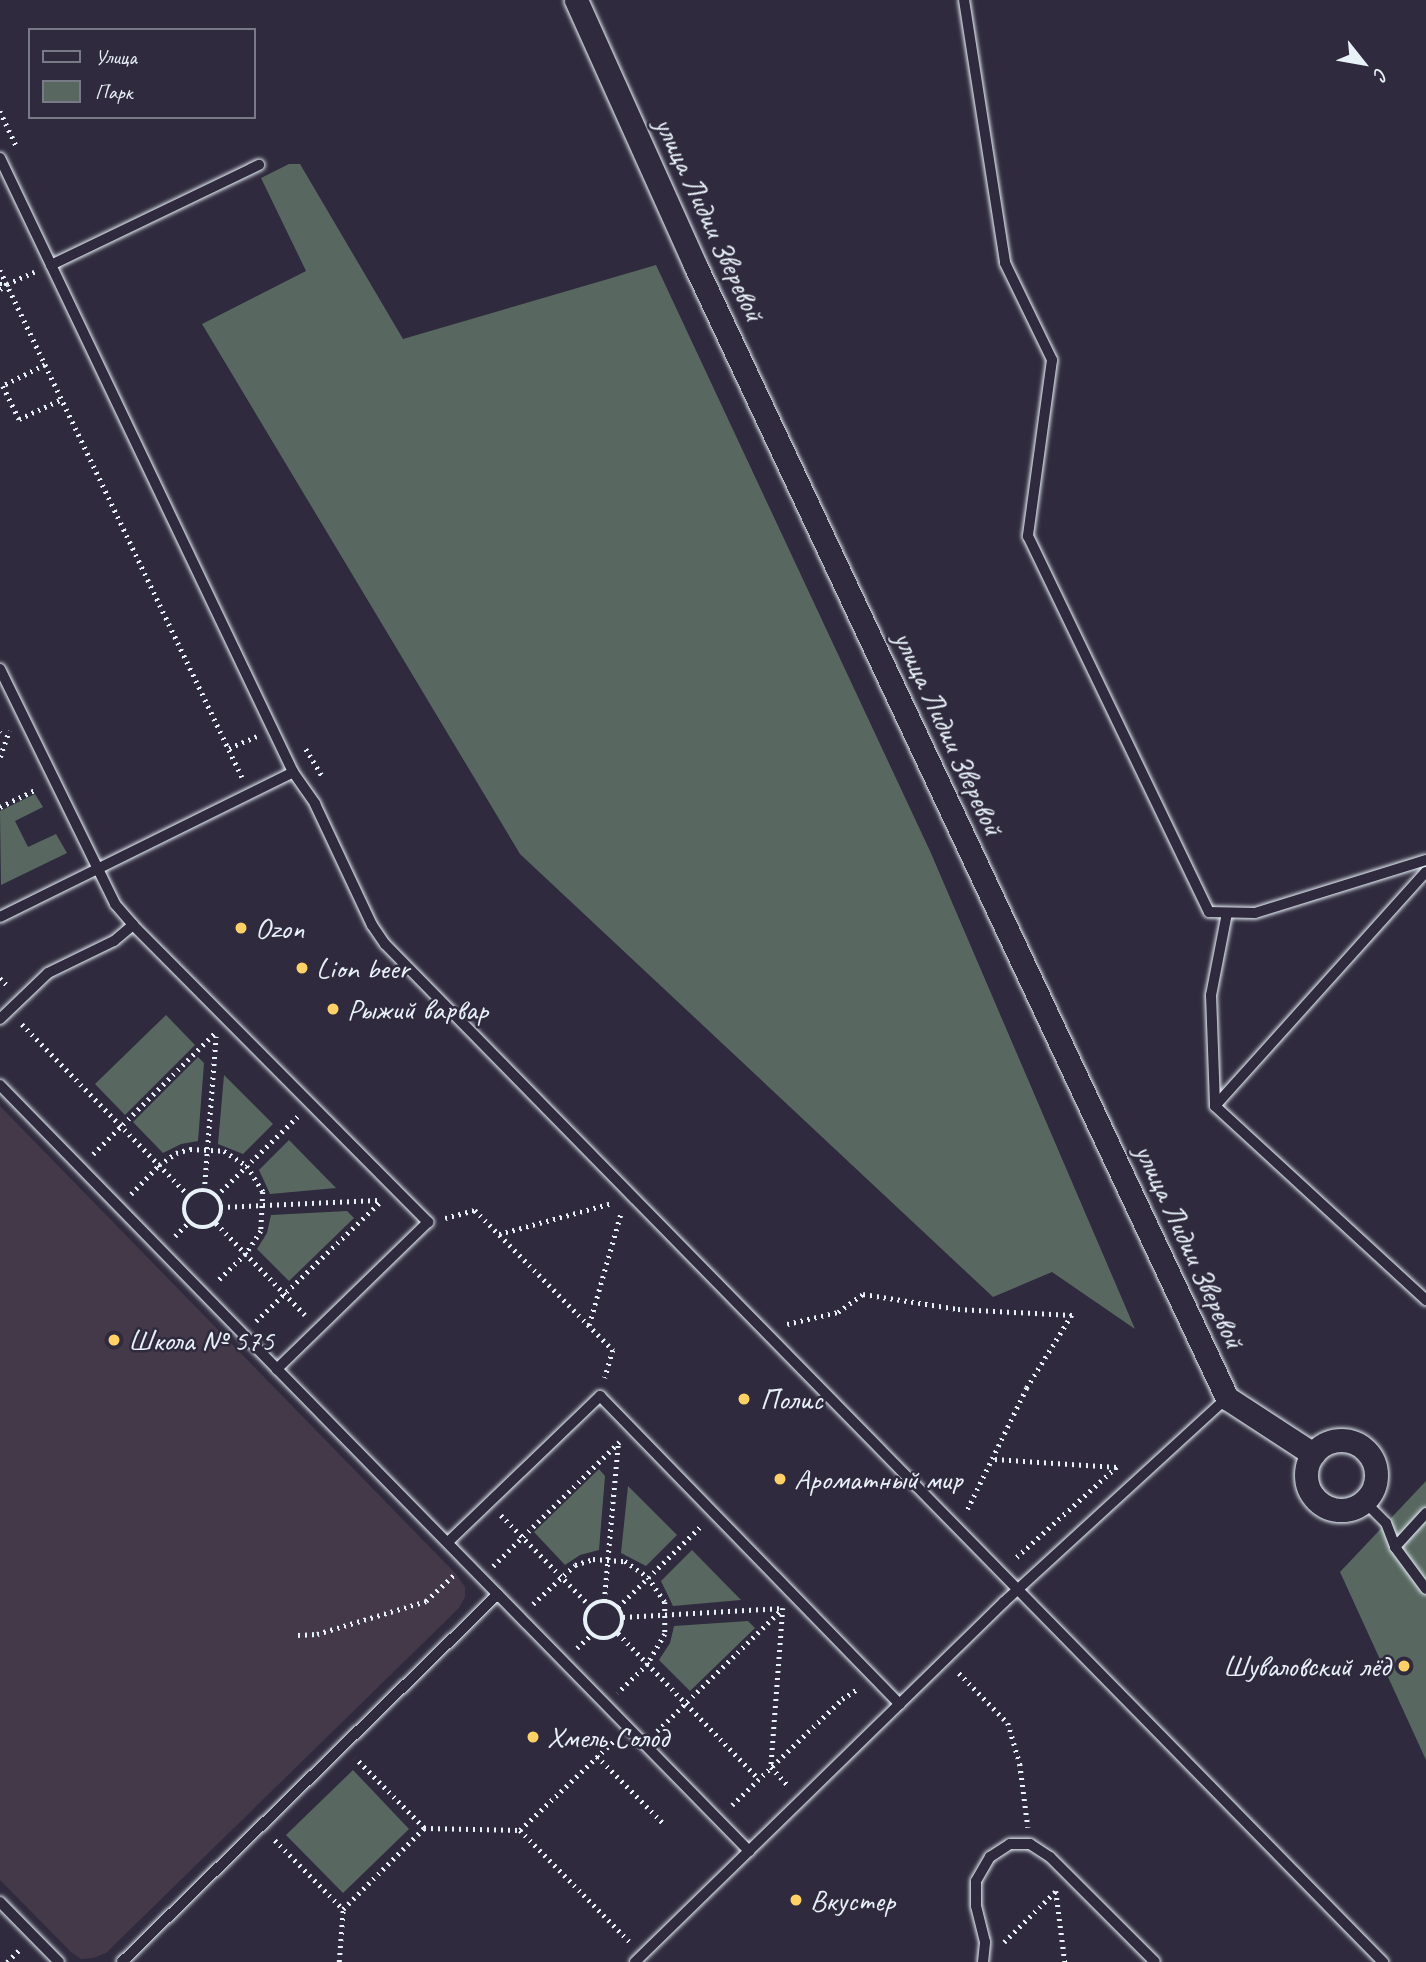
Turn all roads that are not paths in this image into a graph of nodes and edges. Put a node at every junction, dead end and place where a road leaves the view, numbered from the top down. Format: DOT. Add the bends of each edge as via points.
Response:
graph roads {
  1 [pos="576,0"];
  2 [pos="964,0"];
  3 [pos="0,158"];
  4 [pos="259,165"];
  5 [pos="51,265"];
  6 [pos="0,669"];
  7 [pos="293,772"];
  8 [pos="1426,860"];
  9 [pos="97,869"];
  10 [pos="1426,872"];
  11 [pos="1227,913"];
  12 [pos="0,917"];
  13 [pos="133,925"];
  14 [pos="0,1019"];
  15 [pos="0,1085"];
  16 [pos="1215,1106"];
  17 [pos="1426,1300"];
  18 [pos="277,1369"];
  19 [pos="1227,1398"];
  20 [pos="1313,1454"];
  21 [pos="1365,1502"];
  22 [pos="1426,1513"];
  23 [pos="448,1542"];
  24 [pos="1395,1547"];
  25 [pos="1018,1589"];
  26 [pos="1426,1589"];
  27 [pos="498,1594"];
  28 [pos="900,1704"];
  29 [pos="748,1851"];
  30 [pos="0,1902"];
  31 [pos="638,1958"];
  32 [pos="59,1962"];
  33 [pos="122,1962"];
  34 [pos="984,1962"];
  35 [pos="1155,1962"];
  36 [pos="1383,1962"];
  1 -- 19 [label="street, улица Лидии Зверевой" via="701,278"];
  2 -- 11 [label="lane" via="1005,263 1052,360 1028,537 1209,912"];
  3 -- 5 [label="lane"];
  4 -- 5 [label="lane"];
  5 -- 7 [label="lane"];
  6 -- 9 [label="lane"];
  7 -- 9 [label="lane"];
  7 -- 25 [label="lane" via="315,804 385,944"];
  8 -- 11 [label="lane" via="1255,914"];
  9 -- 12 [label="lane"];
  9 -- 13 [label="lane"];
  10 -- 16 [label="lane"];
  11 -- 16 [label="lane" via="1211,996"];
  13 -- 14 [label="lane" via="114,941 48,973"];
  13 -- 18 [label="lane" via="428,1222"];
  15 -- 18 [label="lane"];
  16 -- 17 [label="lane"];
  18 -- 23 [label="lane"];
  19 -- 20 [label="street, улица Лидии Зверевой"];
  19 -- 25 [label="lane"];
  20 -- 21 [label="street" via="1306,1480 1319,1504 1336,1511"];
  20 -- 21 [label="street" via="1332,1441 1344,1440 1365,1449 1376,1470 1376,1482"];
  21 -- 24 [label="lane" via="1386,1523"];
  22 -- 24 [label="lane"];
  23 -- 27 [label="lane"];
  23 -- 28 [label="lane" via="600,1396"];
  24 -- 26 [label="lane"];
  25 -- 28 [label="lane"];
  25 -- 36 [label="lane"];
  27 -- 29 [label="lane"];
  27 -- 33 [label="lane"];
  28 -- 29 [label="lane"];
  29 -- 31 [label="lane"];
  30 -- 32 [label="lane"];
  34 -- 35 [label="lane" via="976,1881 990,1857 1010,1844 1030,1844 1051,1857"];
}
